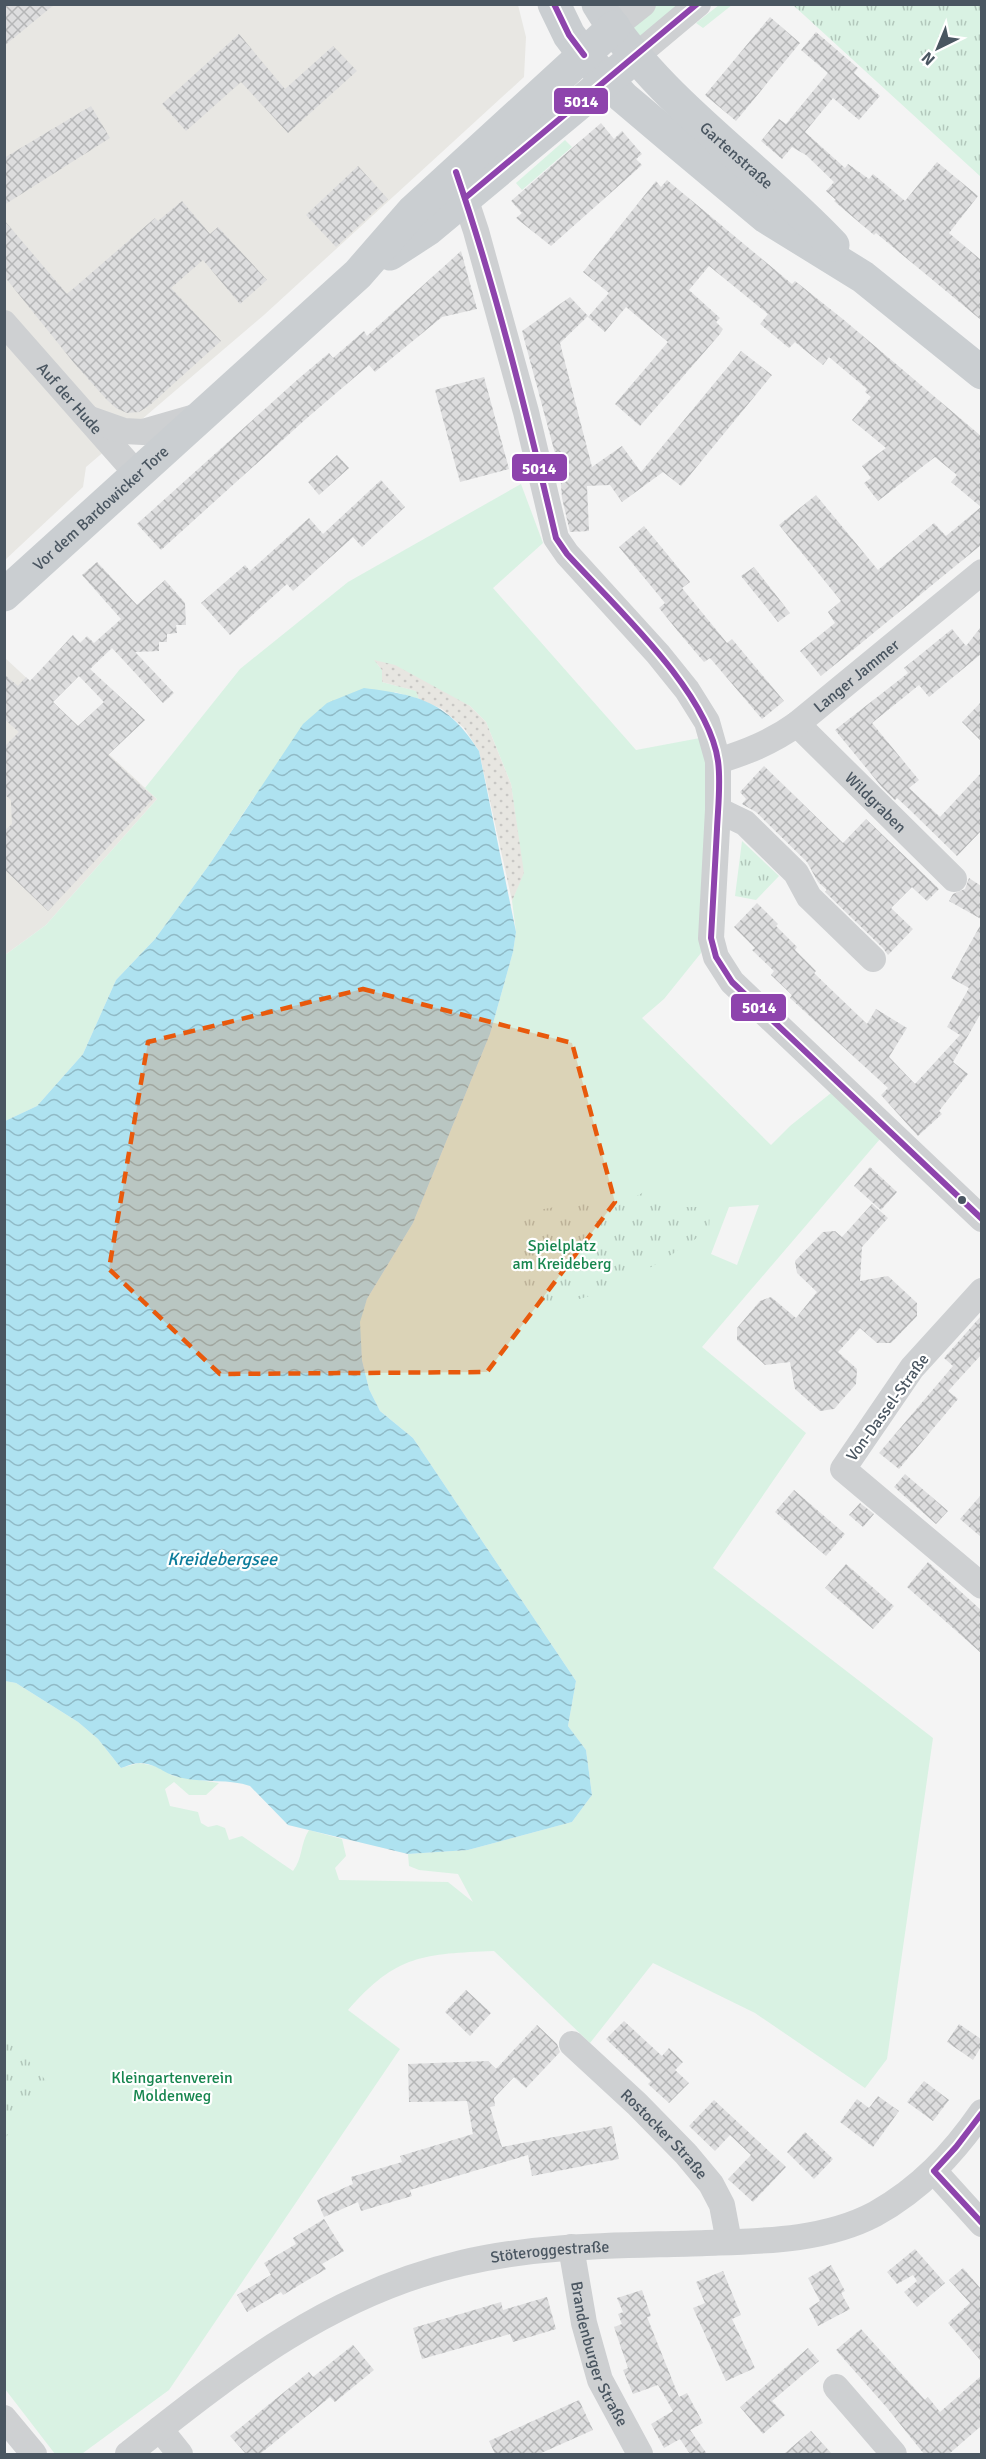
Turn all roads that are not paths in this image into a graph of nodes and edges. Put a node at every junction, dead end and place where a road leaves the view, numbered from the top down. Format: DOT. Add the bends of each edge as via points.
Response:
graph roads {
  1 [pos="554,4"];
  2 [pos="643,4"];
  3 [pos="698,4"];
  4 [pos="606,16"];
  5 [pos="584,55"];
  6 [pos="636,56"];
  7 [pos="606,81"];
  8 [pos="460,185"];
  9 [pos="863,277"];
  10 [pos="4,323"];
  11 [pos="981,373"];
  12 [pos="197,418"];
  13 [pos="89,419"];
  14 [pos="137,474"];
  15 [pos="981,572"];
  16 [pos="4,596"];
  17 [pos="797,724"];
  18 [pos="718,761"];
  19 [pos="718,810"];
  20 [pos="954,879"];
  21 [pos="873,958"];
  22 [pos="981,1218"];
  23 [pos="981,1291"];
  24 [pos="981,1587"];
  25 [pos="572,2044"];
  26 [pos="981,2112"];
  27 [pos="934,2171"];
  28 [pos="981,2224"];
  29 [pos="729,2242"];
  30 [pos="571,2247"];
  31 [pos="836,2387"];
  32 [pos="4,2418"];
  33 [pos="160,2429"];
  34 [pos="34,2454"];
  35 [pos="128,2454"];
  36 [pos="180,2454"];
  37 [pos="640,2454"];
  38 [pos="894,2454"];
  1 -- 5 [label="main road, Gartenstraße"];
  2 -- 4 [label="street"];
  3 -- 6 [label="street"];
  4 -- 5 [label="main road, Vor dem Bardowicker Tore"];
  4 -- 6 [label="main road, Gartenstraße"];
  5 -- 7 [label="main road, Gartenstraße"];
  5 -- 8 [label="main road, Vor dem Bardowicker Tore"];
  6 -- 7 [label="main road, Vor dem Bardowicker Tore"];
  6 -- 9 [label="main road, Gartenstraße" via="695,116 798,208"];
  7 -- 8 [label="main road, Vor dem Bardowicker Tore"];
  7 -- 9 [label="main road, Gartenstraße" via="766,217"];
  8 -- 12 [label="main road, Vor dem Bardowicker Tore" via="427,230 358,274"];
  8 -- 18 [label="street" via="526,412 556,538 687,690 707,722"];
  9 -- 11 [label="main road, Gartenstraße"];
  10 -- 13 [label="street, Auf der Hude"];
  12 -- 13 [label="street, Vor dem Bardowicker Tore" via="143,432 124,431"];
  12 -- 14 [label="main road, Vor dem Bardowicker Tore"];
  13 -- 14 [label="street, Auf der Hude"];
  14 -- 16 [label="main road, Vor dem Bardowicker Tore"];
  15 -- 17 [label="street, Langer Jammer"];
  17 -- 18 [label="street, Langer Jammer" via="754,750"];
  17 -- 20 [label="street, Wildgraben"];
  18 -- 19 [label="street"];
  19 -- 21 [label="street" via="744,823 795,873 808,897"];
  19 -- 22 [label="street" via="711,938 724,972"];
  23 -- 24 [label="street, Von-Dassel-Straße" via="912,1368 843,1469"];
  25 -- 29 [label="street, Rostocker Straße" via="637,2104 711,2184 722,2205"];
  26 -- 27 [label="street, Stöteroggestraße"];
  27 -- 28 [label="street"];
  27 -- 29 [label="street, Stöteroggestraße" via="873,2215 845,2226 810,2235"];
  29 -- 30 [label="street, Stöteroggestraße"];
  30 -- 33 [label="street, Stöteroggestraße" via="462,2263 382,2288 316,2319 261,2352"];
  30 -- 37 [label="street, Brandenburger Straße" via="584,2323 600,2380"];
  31 -- 38 [label="street"];
  32 -- 34 [label="street"];
  33 -- 35 [label="street, Stöteroggestraße"];
  33 -- 36 [label="street"];
}
